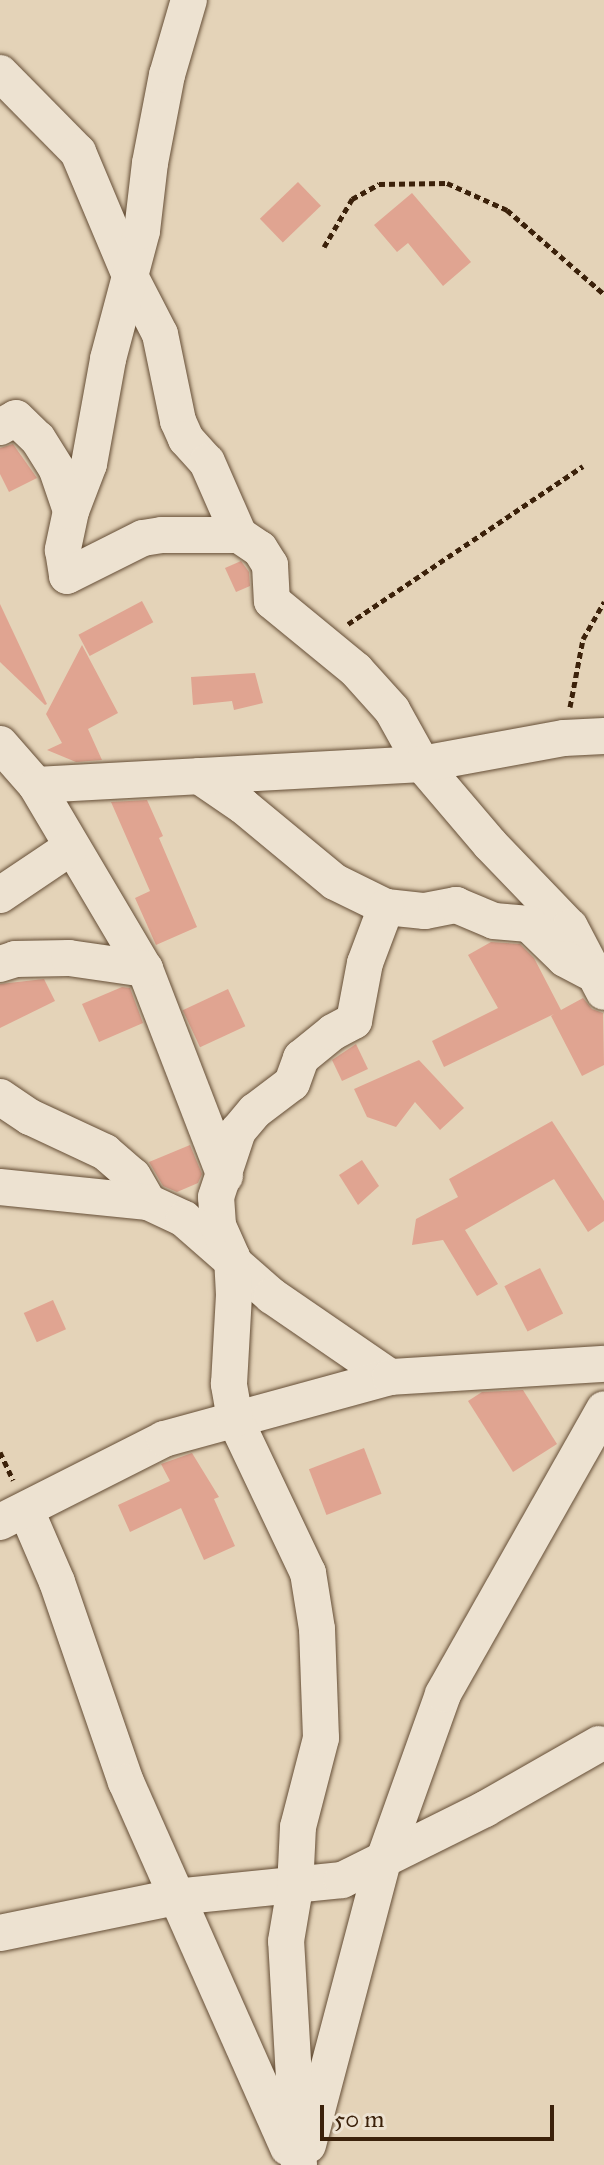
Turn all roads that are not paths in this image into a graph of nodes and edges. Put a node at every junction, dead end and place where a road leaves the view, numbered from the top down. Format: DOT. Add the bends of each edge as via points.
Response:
graph roads {
  1 [pos="189,0"];
  2 [pos="0,73"];
  3 [pos="130,276"];
  4 [pos="0,427"];
  5 [pos="71,511"];
  6 [pos="239,535"];
  7 [pos="604,736"];
  8 [pos="0,744"];
  9 [pos="422,764"];
  10 [pos="199,776"];
  11 [pos="36,785"];
  12 [pos="70,848"];
  13 [pos="0,895"];
  14 [pos="386,907"];
  15 [pos="587,930"];
  16 [pos="0,964"];
  17 [pos="145,969"];
  18 [pos="598,983"];
  19 [pos="0,1097"];
  20 [pos="225,1176"];
  21 [pos="0,1187"];
  22 [pos="148,1202"];
  23 [pos="232,1257"];
  24 [pos="604,1364"];
  25 [pos="390,1377"];
  26 [pos="604,1409"];
  27 [pos="235,1419"];
  28 [pos="13,1516"];
  29 [pos="602,1745"];
  30 [pos="383,1862"];
  31 [pos="295,1888"];
  32 [pos="175,1897"];
  33 [pos="0,1933"];
  34 [pos="299,2165"];
  1 -- 3 [label="street" via="167,75"];
  2 -- 3 [label="street" via="78,152"];
  3 -- 5 [label="street" via="89,464"];
  3 -- 6 [label="street" via="160,334 178,421 207,462"];
  4 -- 5 [label="street" via="16,418 38,439 57,470"];
  5 -- 6 [label="street" via="63,550 67,576 143,538"];
  6 -- 9 [label="street" via="260,549 270,565 272,601 356,670 392,710"];
  7 -- 9 [label="street" via="564,738"];
  8 -- 11 [label="street"];
  9 -- 10 [label="street"];
  9 -- 15 [label="street" via="490,844"];
  10 -- 11 [label="street"];
  10 -- 14 [label="street" via="335,882"];
  11 -- 12 [label="street"];
  12 -- 13 [label="street"];
  12 -- 17 [label="street"];
  14 -- 18 [label="street" via="425,911 456,905 494,921 529,924"];
  14 -- 20 [label="street" via="365,963 354,1021 301,1058 292,1083 238,1131"];
  15 -- 18 [label="street"];
  16 -- 17 [label="street" via="69,958"];
  17 -- 20 [label="street"];
  19 -- 22 [label="street" via="105,1152 133,1176"];
  20 -- 23 [label="street" via="216,1197 218,1225"];
  21 -- 22 [label="street"];
  22 -- 23 [label="street" via="184,1219"];
  23 -- 25 [label="street" via="272,1296"];
  23 -- 27 [label="street" via="229,1384"];
  24 -- 25 [label="street"];
  25 -- 27 [label="street"];
  26 -- 30 [label="street" via="443,1694"];
  27 -- 28 [label="street" via="164,1439"];
  27 -- 31 [label="street" via="308,1573 317,1629 321,1738 298,1827"];
  28 -- 32 [label="street" via="68,1612 108,1734"];
  29 -- 30 [label="street"];
  30 -- 31 [label="street" via="342,1880"];
  30 -- 34 [label="street"];
  31 -- 32 [label="street"];
  31 -- 34 [label="street" via="286,1941"];
  32 -- 33 [label="street"];
  32 -- 34 [label="street"];
}
